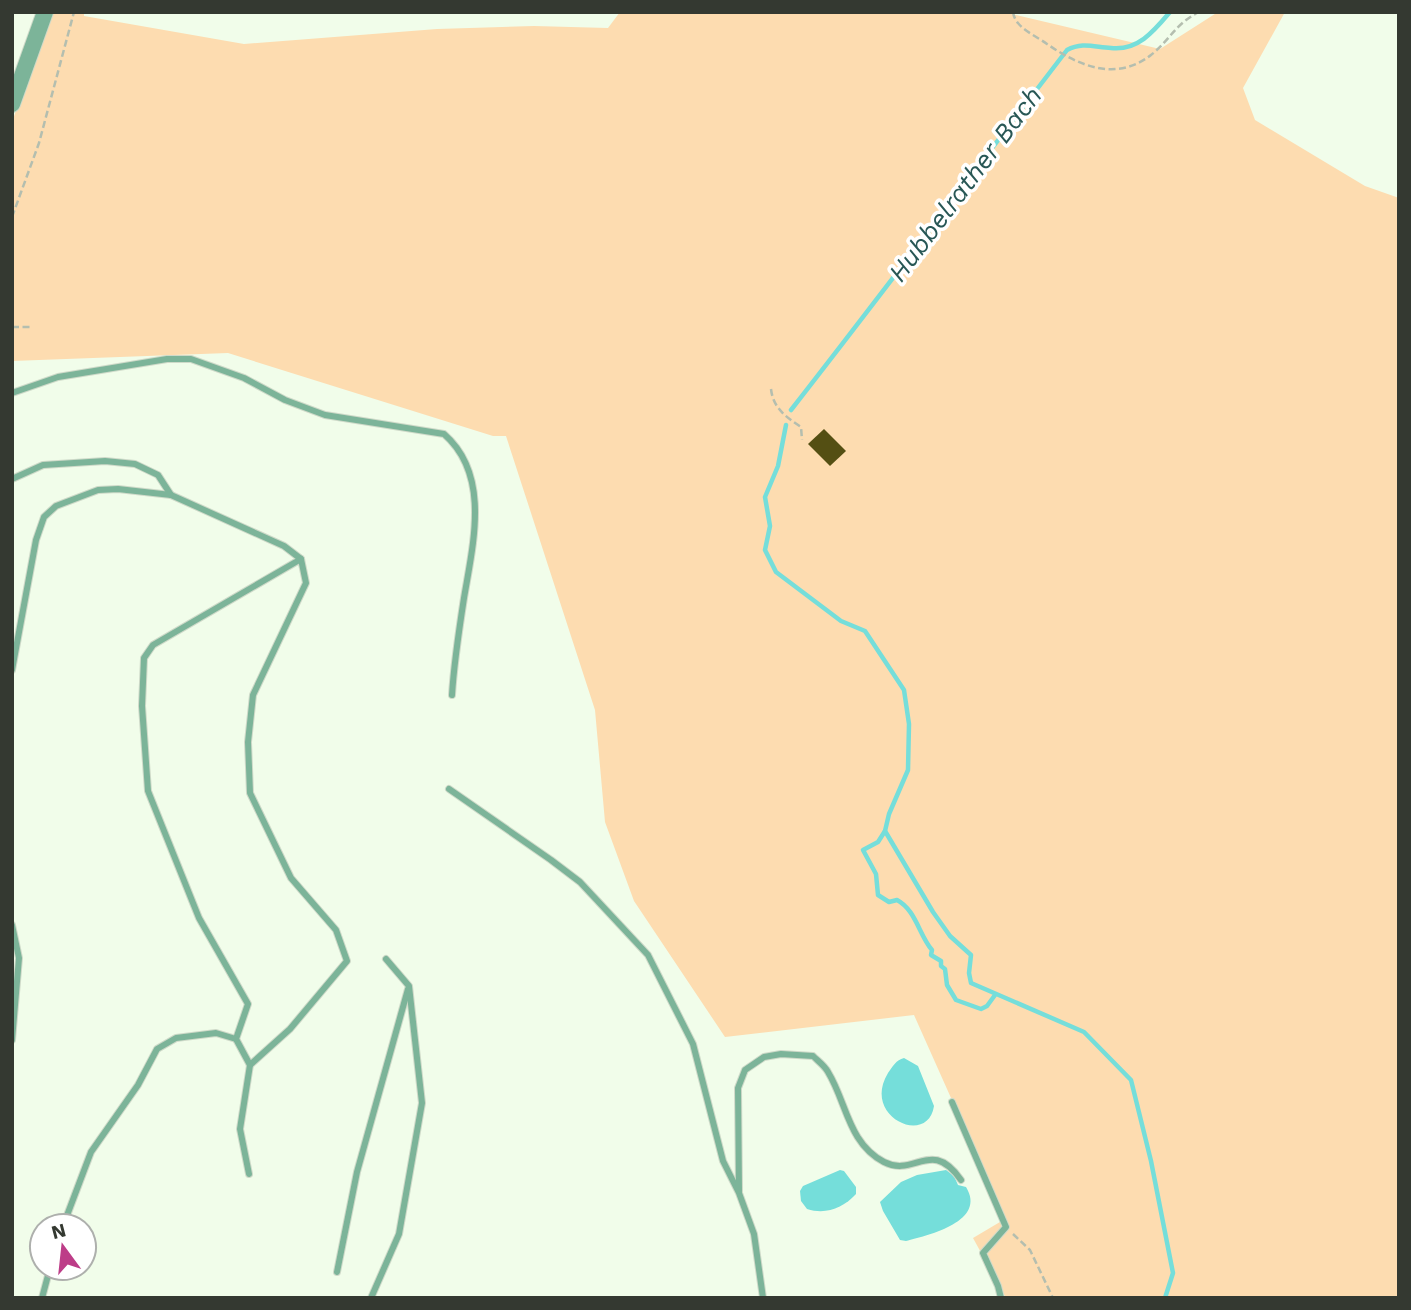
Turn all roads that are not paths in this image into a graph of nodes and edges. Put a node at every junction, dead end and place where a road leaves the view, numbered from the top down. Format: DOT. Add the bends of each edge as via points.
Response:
graph roads {
  1 [pos="45,12"];
  2 [pos="12,104"];
  3 [pos="12,393"];
  4 [pos="12,479"];
  5 [pos="172,495"];
  6 [pos="301,559"];
  7 [pos="12,670"];
  8 [pos="452,695"];
  9 [pos="449,789"];
  10 [pos="12,925"];
  11 [pos="386,959"];
  12 [pos="409,986"];
  13 [pos="236,1039"];
  14 [pos="12,1040"];
  15 [pos="250,1065"];
  16 [pos="952,1102"];
  17 [pos="248,1174"];
  18 [pos="961,1180"];
  19 [pos="739,1193"];
  20 [pos="68,1212"];
  21 [pos="337,1272"];
  22 [pos="371,1298"];
  23 [pos="763,1298"];
  24 [pos="1001,1298"];
  1 -- 2 [label="street"];
  3 -- 8 [label="lane" via="58,377 191,359 325,415 444,434 464,458 476,502"];
  4 -- 5 [label="lane" via="43,465 105,461 135,464 158,475"];
  5 -- 6 [label="lane" via="284,546"];
  5 -- 7 [label="lane" via="98,490 62,503 44,517"];
  6 -- 13 [label="lane" via="153,645 144,658 148,791 199,918 248,1004"];
  6 -- 15 [label="lane" via="306,583 253,695 248,742 250,793 291,878 337,930 347,961 290,1029"];
  9 -- 19 [label="lane" via="580,882 648,955 693,1044 723,1161"];
  10 -- 14 [label="lane" via="19,958"];
  11 -- 12 [label="lane"];
  12 -- 21 [label="lane" via="358,1172"];
  12 -- 22 [label="lane" via="422,1103 399,1234"];
  13 -- 15 [label="lane"];
  13 -- 20 [label="lane" via="216,1033 176,1038 157,1049 91,1152"];
  15 -- 17 [label="lane" via="240,1129"];
  16 -- 24 [label="lane" via="1006,1227 983,1253"];
  18 -- 19 [label="lane" via="950,1165 931,1158 905,1166 885,1163 857,1139 828,1070 813,1056 781,1054 764,1057 745,1070 738,1088"];
  19 -- 23 [label="lane" via="754,1234"];
}
